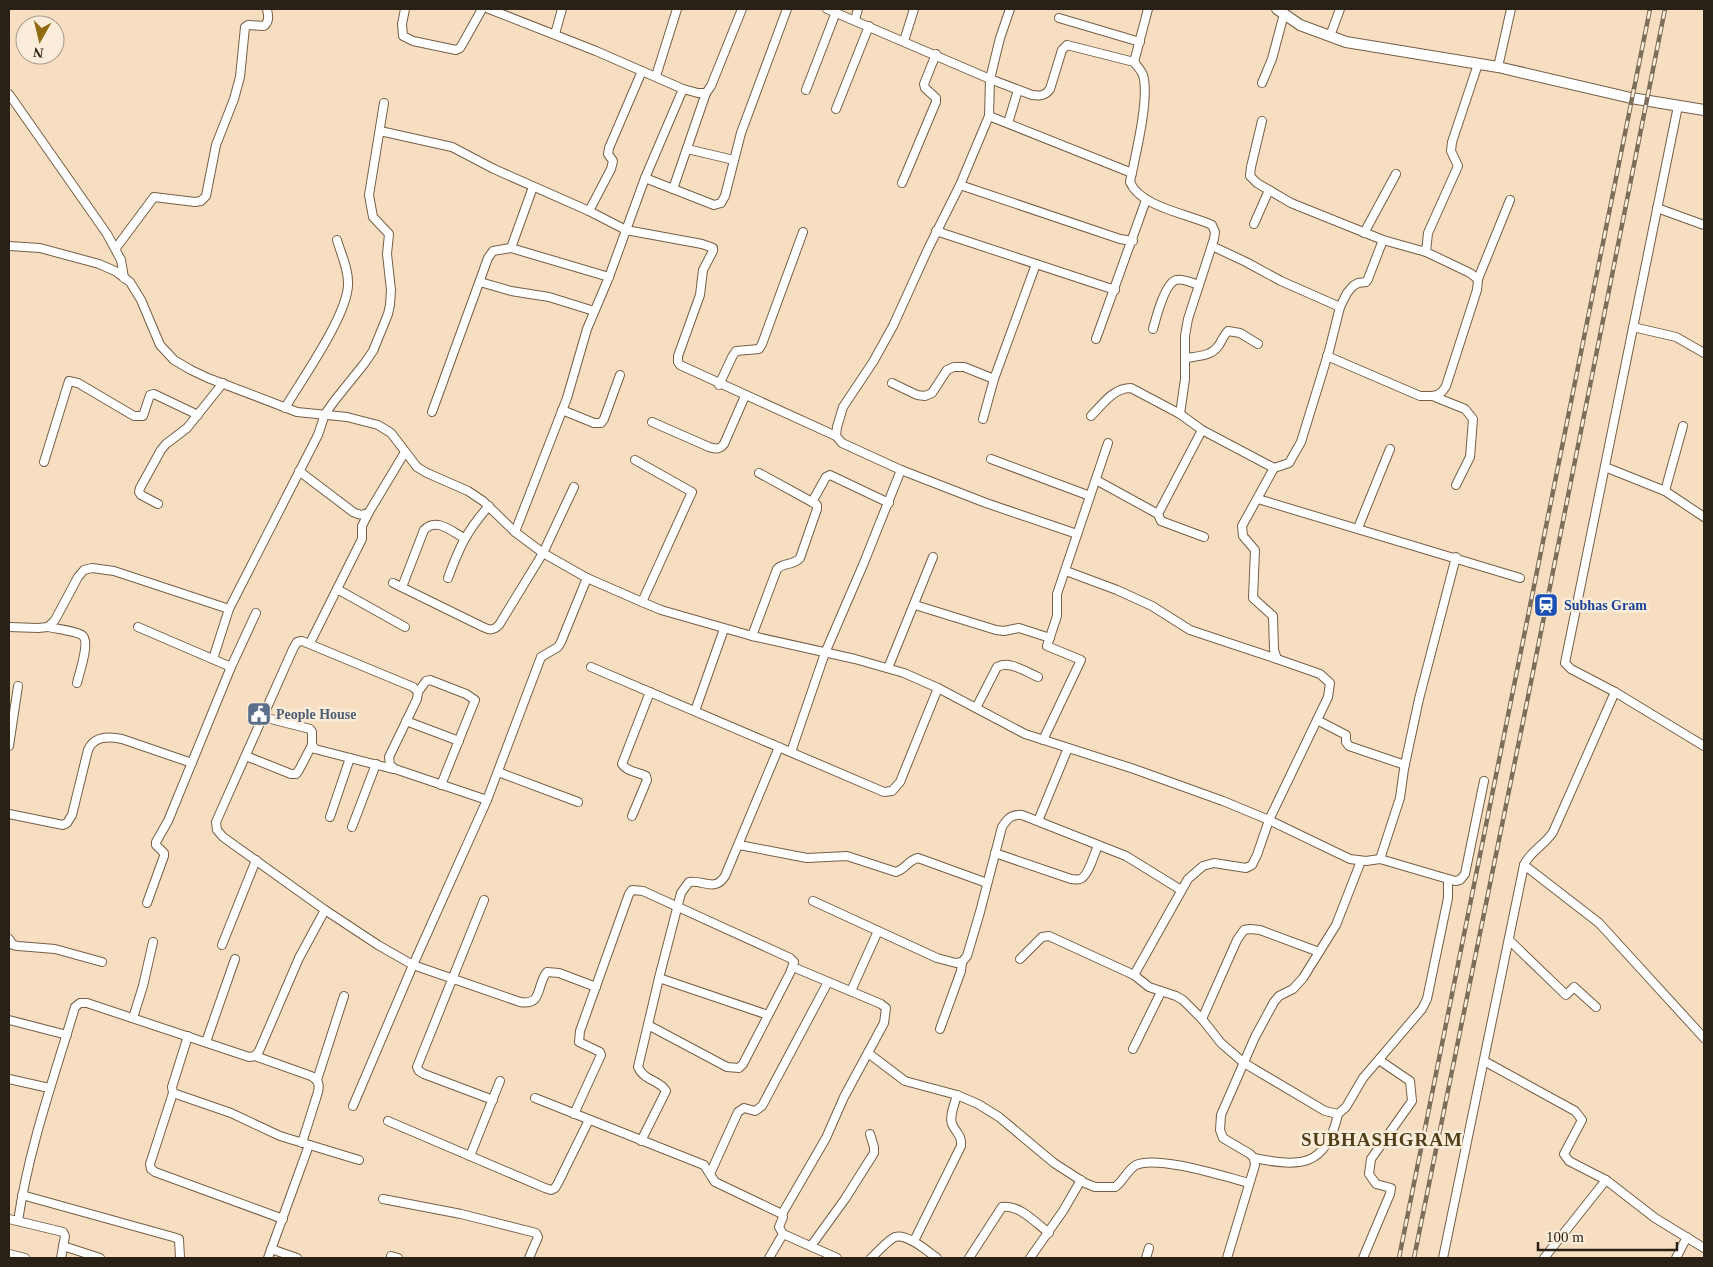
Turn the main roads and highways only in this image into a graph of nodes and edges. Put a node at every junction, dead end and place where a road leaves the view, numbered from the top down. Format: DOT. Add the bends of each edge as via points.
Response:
graph roads {
  1 [pos="1280,11"];
  2 [pos="1704,110"];
  1 -- 2 [label="main road" via="1300,26 1346,42 1498,67 1631,98"];
}
